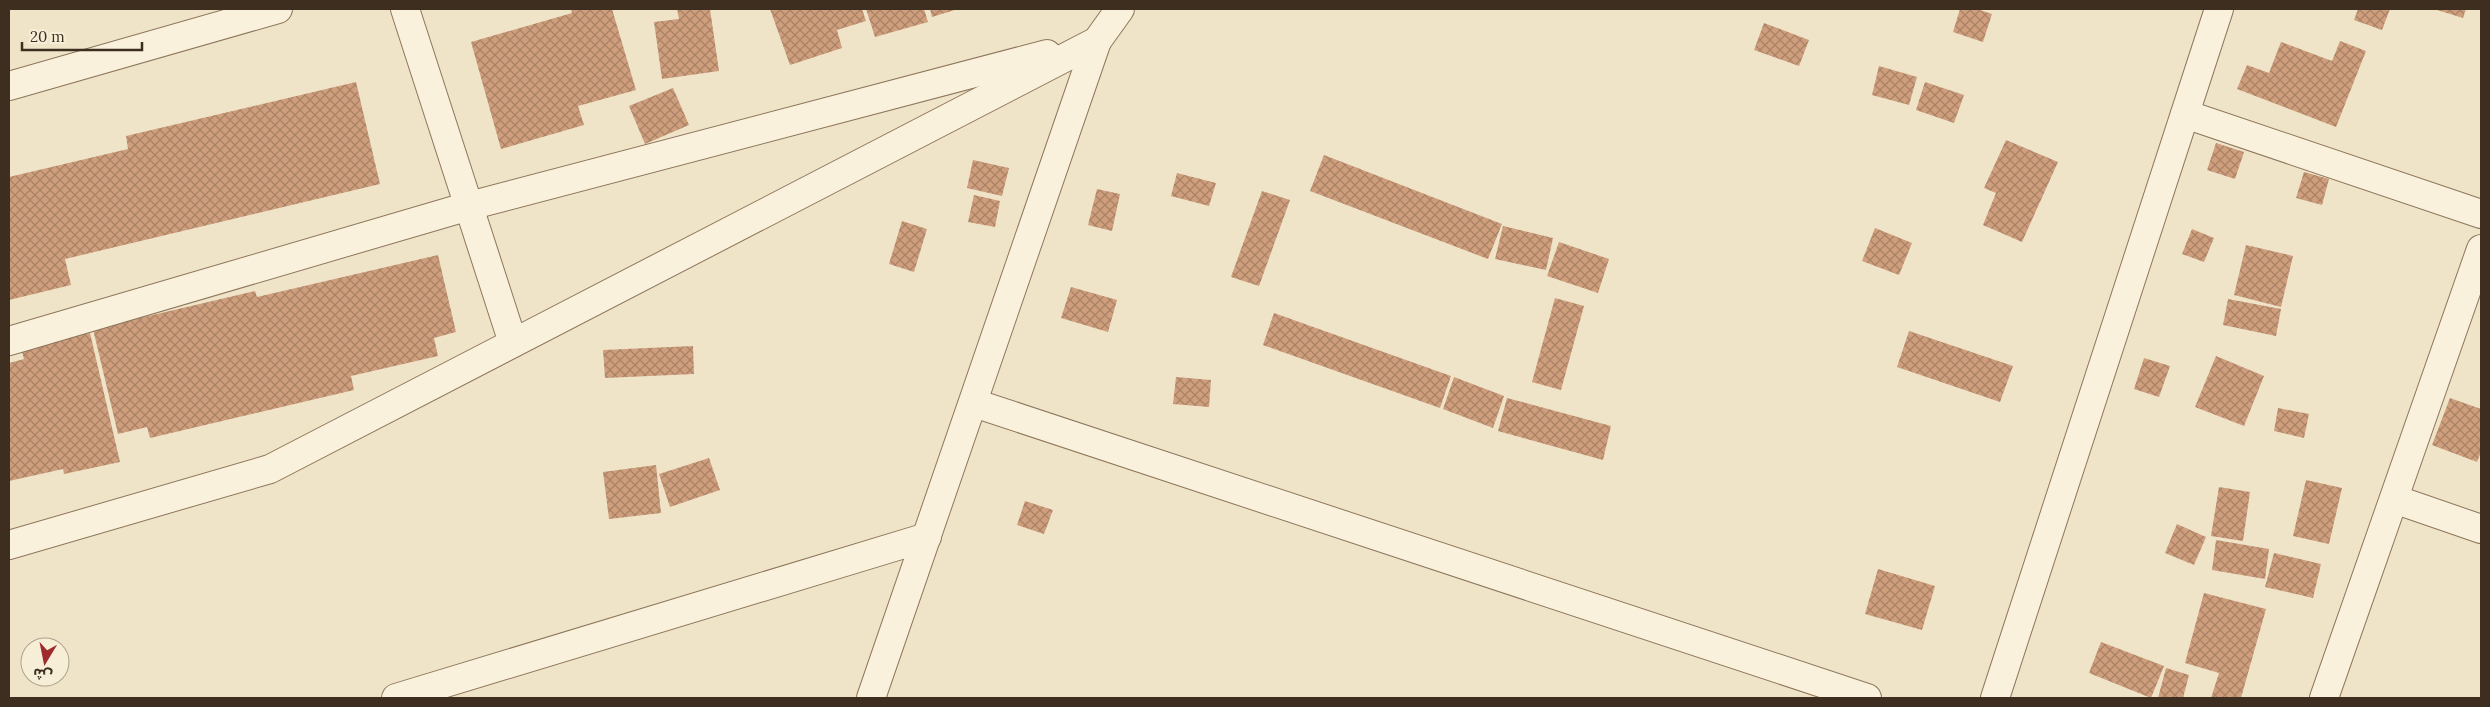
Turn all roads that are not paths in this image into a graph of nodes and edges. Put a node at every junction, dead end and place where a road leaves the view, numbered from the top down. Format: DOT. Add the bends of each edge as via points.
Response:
graph roads {
  1 [pos="278,9"];
  2 [pos="405,9"];
  3 [pos="1120,9"];
  4 [pos="2219,9"];
  5 [pos="1097,41"];
  6 [pos="9,86"];
  7 [pos="2185,114"];
  8 [pos="469,206"];
  9 [pos="2481,214"];
  10 [pos="2481,249"];
  11 [pos="9,341"];
  12 [pos="513,343"];
  13 [pos="974,403"];
  14 [pos="2394,498"];
  15 [pos="2481,529"];
  16 [pos="927,537"];
  17 [pos="9,545"];
  18 [pos="396,698"];
  19 [pos="871,698"];
  20 [pos="1866,698"];
  21 [pos="1995,698"];
  22 [pos="2324,698"];
  1 -- 6 [label="street"];
  2 -- 8 [label="street"];
  3 -- 5 [label="street"];
  4 -- 7 [label="street"];
  5 -- 8 [label="street"];
  5 -- 12 [label="street"];
  5 -- 13 [label="street"];
  7 -- 9 [label="street"];
  7 -- 21 [label="street"];
  8 -- 11 [label="street"];
  8 -- 12 [label="street"];
  10 -- 14 [label="street"];
  12 -- 17 [label="street" via="270,469"];
  13 -- 16 [label="street"];
  13 -- 20 [label="street"];
  14 -- 15 [label="street"];
  14 -- 22 [label="street"];
  16 -- 18 [label="street"];
  16 -- 19 [label="street"];
}
